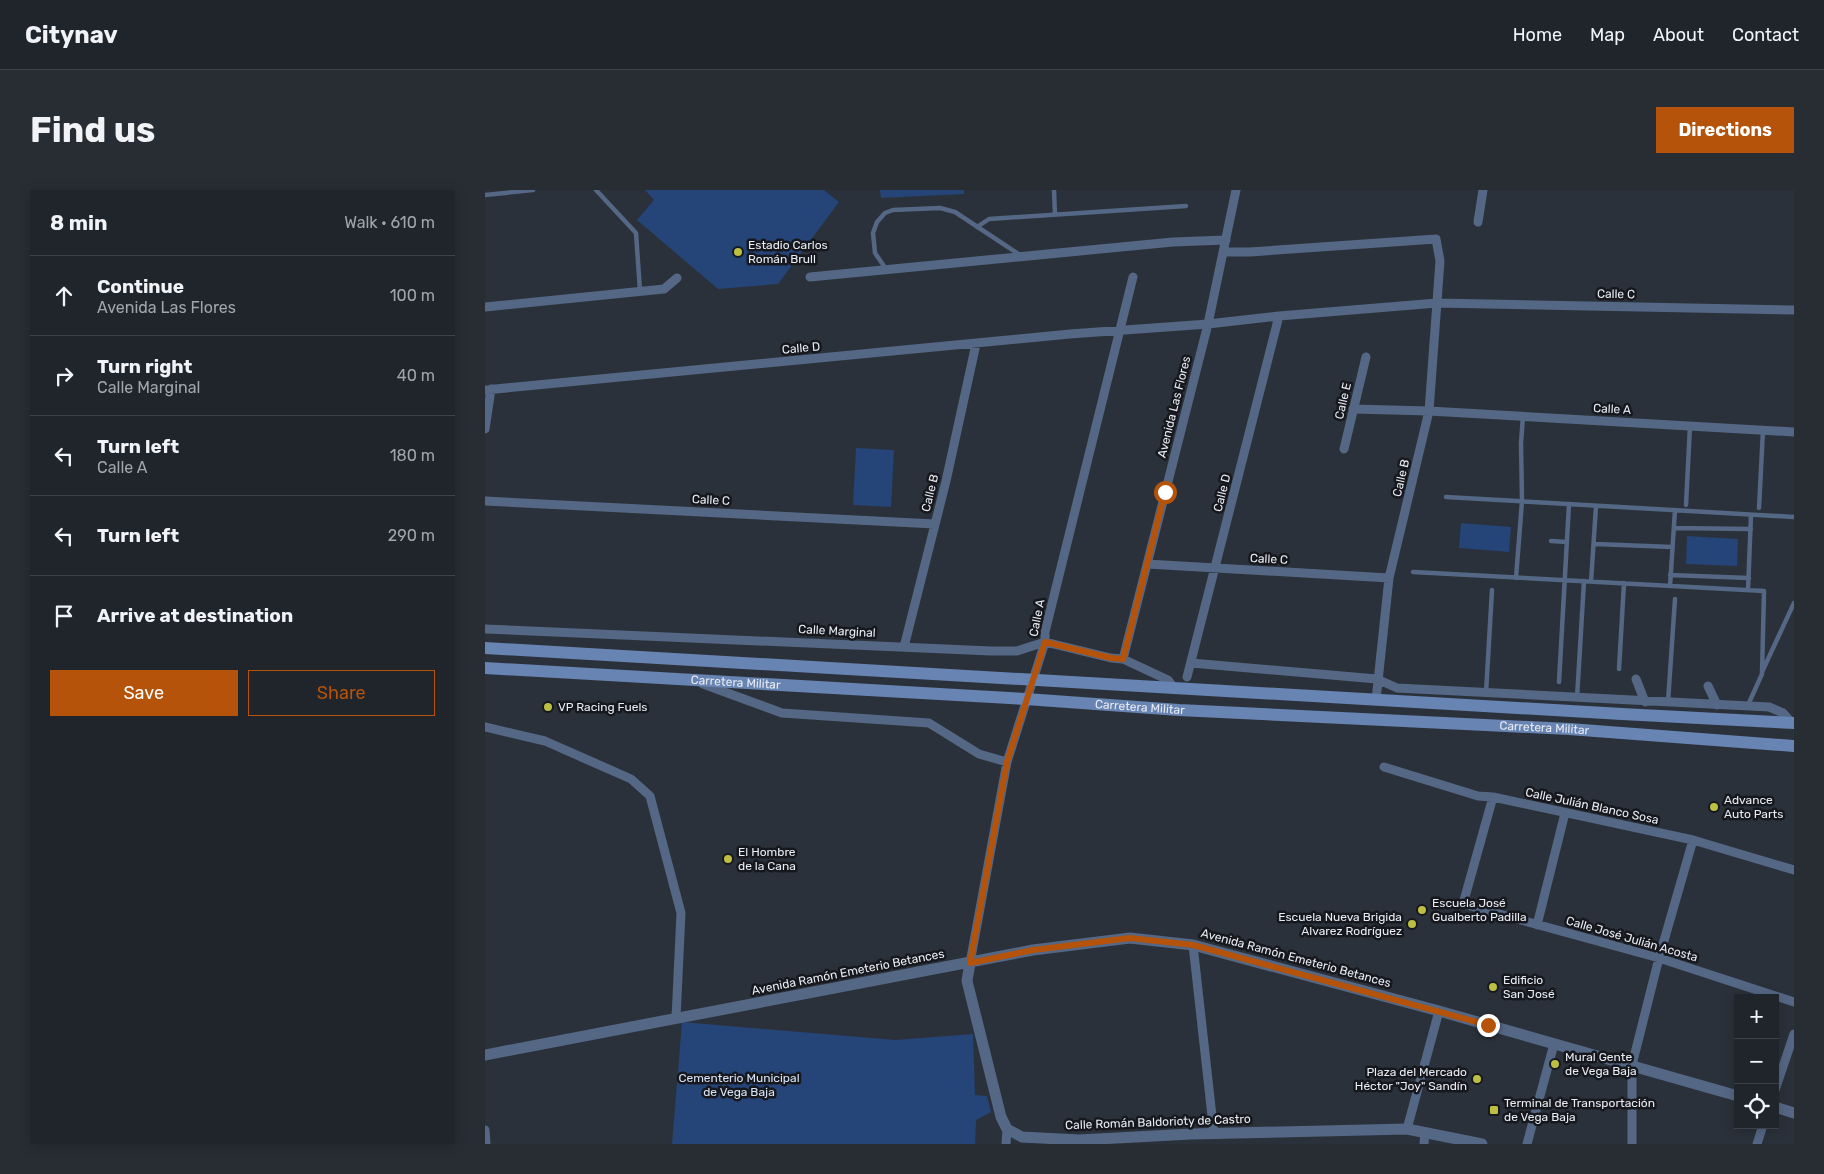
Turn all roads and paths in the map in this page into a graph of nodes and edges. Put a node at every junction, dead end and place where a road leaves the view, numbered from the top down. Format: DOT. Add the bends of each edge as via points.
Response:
graph roads {
  1 [pos="533,190"];
  2 [pos="596,190"];
  3 [pos="1054,190"];
  4 [pos="1237,190"];
  5 [pos="1483,190"];
  6 [pos="485,196"];
  7 [pos="1186,206"];
  8 [pos="1055,215"];
  9 [pos="1478,222"];
  10 [pos="977,227"];
  11 [pos="1226,240"];
  12 [pos="1223,252"];
  13 [pos="1023,256"];
  14 [pos="887,270"];
  15 [pos="810,277"];
  16 [pos="1133,277"];
  17 [pos="677,278"];
  18 [pos="641,293"];
  19 [pos="1437,303"];
  20 [pos="485,307"];
  21 [pos="1794,310"];
  22 [pos="1279,316"];
  23 [pos="1208,324"];
  24 [pos="1120,331"];
  25 [pos="976,344"];
  26 [pos="1366,357"];
  27 [pos="488,389"];
  28 [pos="1353,410"];
  29 [pos="1429,411"];
  30 [pos="1523,416"];
  31 [pos="1690,426"];
  32 [pos="485,430"];
  33 [pos="1763,430"];
  34 [pos="1794,432"];
  35 [pos="1343,449"];
  36 [pos="1446,497"];
  37 [pos="485,501"];
  38 [pos="1522,501"];
  39 [pos="1569,504"];
  40 [pos="1687,505"];
  41 [pos="1596,506"];
  42 [pos="1759,508"];
  43 [pos="1675,510"];
  44 [pos="1751,515"];
  45 [pos="1794,517"];
  46 [pos="935,524"];
  47 [pos="1674,528"];
  48 [pos="1751,529"];
  49 [pos="1551,541"];
  50 [pos="1567,542"];
  51 [pos="1595,544"];
  52 [pos="1672,547"];
  53 [pos="1147,564"];
  54 [pos="1215,569"];
  55 [pos="1413,572"];
  56 [pos="1670,576"];
  57 [pos="1389,578"];
  58 [pos="1516,578"];
  59 [pos="1749,578"];
  60 [pos="1565,580"];
  61 [pos="1584,581"];
  62 [pos="1591,582"];
  63 [pos="1624,584"];
  64 [pos="1669,586"];
  65 [pos="1492,590"];
  66 [pos="1748,590"];
  67 [pos="1675,599"];
  68 [pos="1794,603"];
  69 [pos="485,629"];
  70 [pos="1045,642"];
  71 [pos="905,647"];
  72 [pos="485,648"];
  73 [pos="1123,659"];
  74 [pos="1191,663"];
  75 [pos="485,668"];
  76 [pos="1619,669"];
  77 [pos="1761,674"];
  78 [pos="1187,677"];
  79 [pos="1033,679"];
  80 [pos="1377,679"];
  81 [pos="1636,679"];
  82 [pos="693,680"];
  83 [pos="1559,682"];
  84 [pos="1708,686"];
  85 [pos="1175,689"];
  86 [pos="1486,693"];
  87 [pos="1577,698"];
  88 [pos="1026,699"];
  89 [pos="1376,700"];
  90 [pos="1645,702"];
  91 [pos="1668,703"];
  92 [pos="1717,705"];
  93 [pos="1747,706"];
  94 [pos="1793,723"];
  95 [pos="485,727"];
  96 [pos="1794,746"];
  97 [pos="1007,762"];
  98 [pos="1385,767"];
  99 [pos="1493,797"];
  100 [pos="1565,813"];
  101 [pos="1693,840"];
  102 [pos="1794,870"];
  103 [pos="1537,925"];
  104 [pos="1193,945"];
  105 [pos="1659,958"];
  106 [pos="970,963"];
  107 [pos="1794,1002"];
  108 [pos="1439,1011"];
  109 [pos="676,1018"];
  110 [pos="1794,1034"];
  111 [pos="1554,1044"];
  112 [pos="485,1055"];
  113 [pos="1632,1065"];
  114 [pos="1777,1084"];
  115 [pos="1734,1095"];
  116 [pos="1779,1108"];
  117 [pos="1794,1113"];
  118 [pos="1007,1129"];
  119 [pos="1407,1129"];
  120 [pos="1762,1129"];
  121 [pos="485,1130"];
  122 [pos="1214,1134"];
  123 [pos="1425,1138"];
  124 [pos="486,1144"];
  125 [pos="1006,1144"];
  126 [pos="1482,1144"];
  127 [pos="1527,1144"];
  128 [pos="1632,1144"];
  129 [pos="1757,1144"];
  1 -- 6 [label="lane"];
  2 -- 18 [label="lane" via="636,233"];
  3 -- 8 [label="lane"];
  4 -- 11 [label="street, Avenida Las Flores"];
  5 -- 9 [label="street"];
  7 -- 8 [label="lane"];
  8 -- 10 [label="lane" via="989,218"];
  10 -- 13 [label="lane"];
  10 -- 14 [label="lane" via="955,212 939,208 885,213 873,233 875,253"];
  11 -- 12 [label="street, Avenida Las Flores"];
  11 -- 13 [label="street"];
  12 -- 19 [label="street, Calle B" via="1436,240 1441,261"];
  12 -- 23 [label="street, Avenida Las Flores"];
  13 -- 14 [label="street"];
  14 -- 15 [label="street"];
  16 -- 24 [label="street, Calle A"];
  17 -- 18 [label="street" via="664,289"];
  18 -- 20 [label="street"];
  19 -- 21 [label="street, Calle C"];
  19 -- 22 [label="street, Calle C"];
  19 -- 29 [label="street, Calle B"];
  22 -- 23 [label="street, Calle D"];
  22 -- 54 [label="street, Calle D"];
  23 -- 24 [label="street, Calle D"];
  23 -- 53 [label="street, Avenida Las Flores"];
  24 -- 25 [label="street, Calle D"];
  24 -- 70 [label="street, Calle A"];
  25 -- 27 [label="street, Calle D"];
  25 -- 46 [label="street, Calle B"];
  26 -- 28 [label="street, Calle E"];
  27 -- 32 [label="street"];
  28 -- 29 [label="street, Calle A"];
  28 -- 35 [label="street, Calle E"];
  29 -- 30 [label="street, Calle A"];
  29 -- 57 [label="street, Calle B"];
  30 -- 31 [label="street, Calle A"];
  30 -- 38 [label="lane"];
  31 -- 33 [label="street, Calle A"];
  31 -- 40 [label="lane"];
  33 -- 34 [label="street, Calle A"];
  33 -- 42 [label="lane"];
  36 -- 38 [label="lane"];
  37 -- 46 [label="street, Calle C"];
  38 -- 39 [label="lane"];
  38 -- 58 [label="lane"];
  39 -- 41 [label="lane"];
  39 -- 50 [label="lane"];
  41 -- 43 [label="lane"];
  41 -- 51 [label="lane"];
  43 -- 44 [label="lane"];
  43 -- 47 [label="lane"];
  44 -- 45 [label="lane"];
  44 -- 48 [label="lane"];
  46 -- 71 [label="street, Calle B"];
  47 -- 48 [label="lane"];
  47 -- 52 [label="lane"];
  48 -- 59 [label="lane"];
  49 -- 50 [label="lane"];
  50 -- 60 [label="lane"];
  51 -- 52 [label="lane"];
  51 -- 62 [label="lane"];
  52 -- 56 [label="lane"];
  53 -- 54 [label="street, Calle C"];
  53 -- 73 [label="street, Avenida Las Flores"];
  54 -- 57 [label="street, Calle C"];
  54 -- 74 [label="street, Calle D"];
  55 -- 58 [label="lane"];
  56 -- 59 [label="lane"];
  56 -- 64 [label="lane"];
  57 -- 80 [label="street, Calle B"];
  58 -- 60 [label="lane"];
  59 -- 66 [label="lane"];
  60 -- 61 [label="lane"];
  60 -- 83 [label="lane"];
  61 -- 62 [label="lane"];
  61 -- 87 [label="lane"];
  62 -- 63 [label="lane"];
  63 -- 64 [label="lane"];
  63 -- 76 [label="lane"];
  64 -- 66 [label="lane"];
  65 -- 86 [label="lane"];
  66 -- 77 [label="lane" via="1764,591"];
  67 -- 91 [label="lane"];
  68 -- 77 [label="lane"];
  69 -- 71 [label="street, Calle Marginal"];
  70 -- 71 [label="street, Calle Marginal" via="1017,651"];
  70 -- 73 [label="street"];
  70 -- 79 [label="street, Calle A"];
  72 -- 79 [label="main road, Carretera Militar"];
  73 -- 85 [label="street" via="1168,680"];
  74 -- 78 [label="street, Calle D"];
  74 -- 80 [label="street"];
  75 -- 82 [label="main road, Carretera Militar"];
  77 -- 93 [label="lane"];
  79 -- 85 [label="main road, Carretera Militar"];
  79 -- 88 [label="street, Calle A"];
  80 -- 86 [label="street" via="1397,688"];
  80 -- 89 [label="street, Calle B"];
  81 -- 90 [label="street"];
  82 -- 88 [label="main road, Carretera Militar"];
  82 -- 97 [label="street" via="782,713 929,723 979,754"];
  84 -- 92 [label="street"];
  85 -- 89 [label="main road, Carretera Militar"];
  86 -- 87 [label="street"];
  87 -- 90 [label="street"];
  88 -- 96 [label="main road, Carretera Militar" via="1179,710 1569,728"];
  88 -- 97 [label="street, Calle A"];
  89 -- 94 [label="main road, Carretera Militar"];
  90 -- 91 [label="street"];
  91 -- 92 [label="street"];
  92 -- 93 [label="street"];
  93 -- 94 [label="street" via="1769,707 1783,713"];
  95 -- 109 [label="street" via="545,742 631,779 650,796 681,913"];
  97 -- 106 [label="street, Calle A"];
  98 -- 99 [label="street, Calle Julián Blanco Sosa" via="1478,796"];
  99 -- 100 [label="street, Calle Julián Blanco Sosa"];
  99 -- 103 [label="street, Calle José Julián Acosta" via="1463,904"];
  100 -- 101 [label="street, Calle Julián Blanco Sosa"];
  100 -- 103 [label="street"];
  101 -- 102 [label="street, Calle Julián Blanco Sosa"];
  101 -- 105 [label="street"];
  103 -- 105 [label="street, Calle José Julián Acosta"];
  104 -- 106 [label="street, Avenida Ramón Emeterio Betances" via="1130,938 1033,950"];
  104 -- 108 [label="street, Avenida Ramón Emeterio Betances"];
  104 -- 122 [label="street"];
  105 -- 107 [label="street, Calle José Julián Acosta"];
  105 -- 113 [label="street"];
  106 -- 109 [label="street, Avenida Ramón Emeterio Betances"];
  106 -- 118 [label="street" via="967,981 1001,1117"];
  108 -- 111 [label="street, Avenida Ramón Emeterio Betances"];
  108 -- 119 [label="street"];
  109 -- 112 [label="street, Avenida Ramón Emeterio Betances"];
  110 -- 114 [label="street"];
  111 -- 113 [label="street, Avenida Ramón Emeterio Betances"];
  111 -- 127 [label="street"];
  113 -- 115 [label="street, Avenida Ramón Emeterio Betances"];
  113 -- 128 [label="street"];
  116 -- 117 [label="street"];
  118 -- 122 [label="street, Calle Román Baldorioty de Castro" via="1022,1137 1079,1140"];
  118 -- 125 [label="street"];
  119 -- 122 [label="street, Calle Román Baldorioty de Castro"];
  119 -- 123 [label="street, Calle Román Baldorioty de Castro"];
  120 -- 129 [label="street"];
  121 -- 124 [label="street"];
  123 -- 126 [label="street, Calle Román Baldorioty de Castro"];
}
